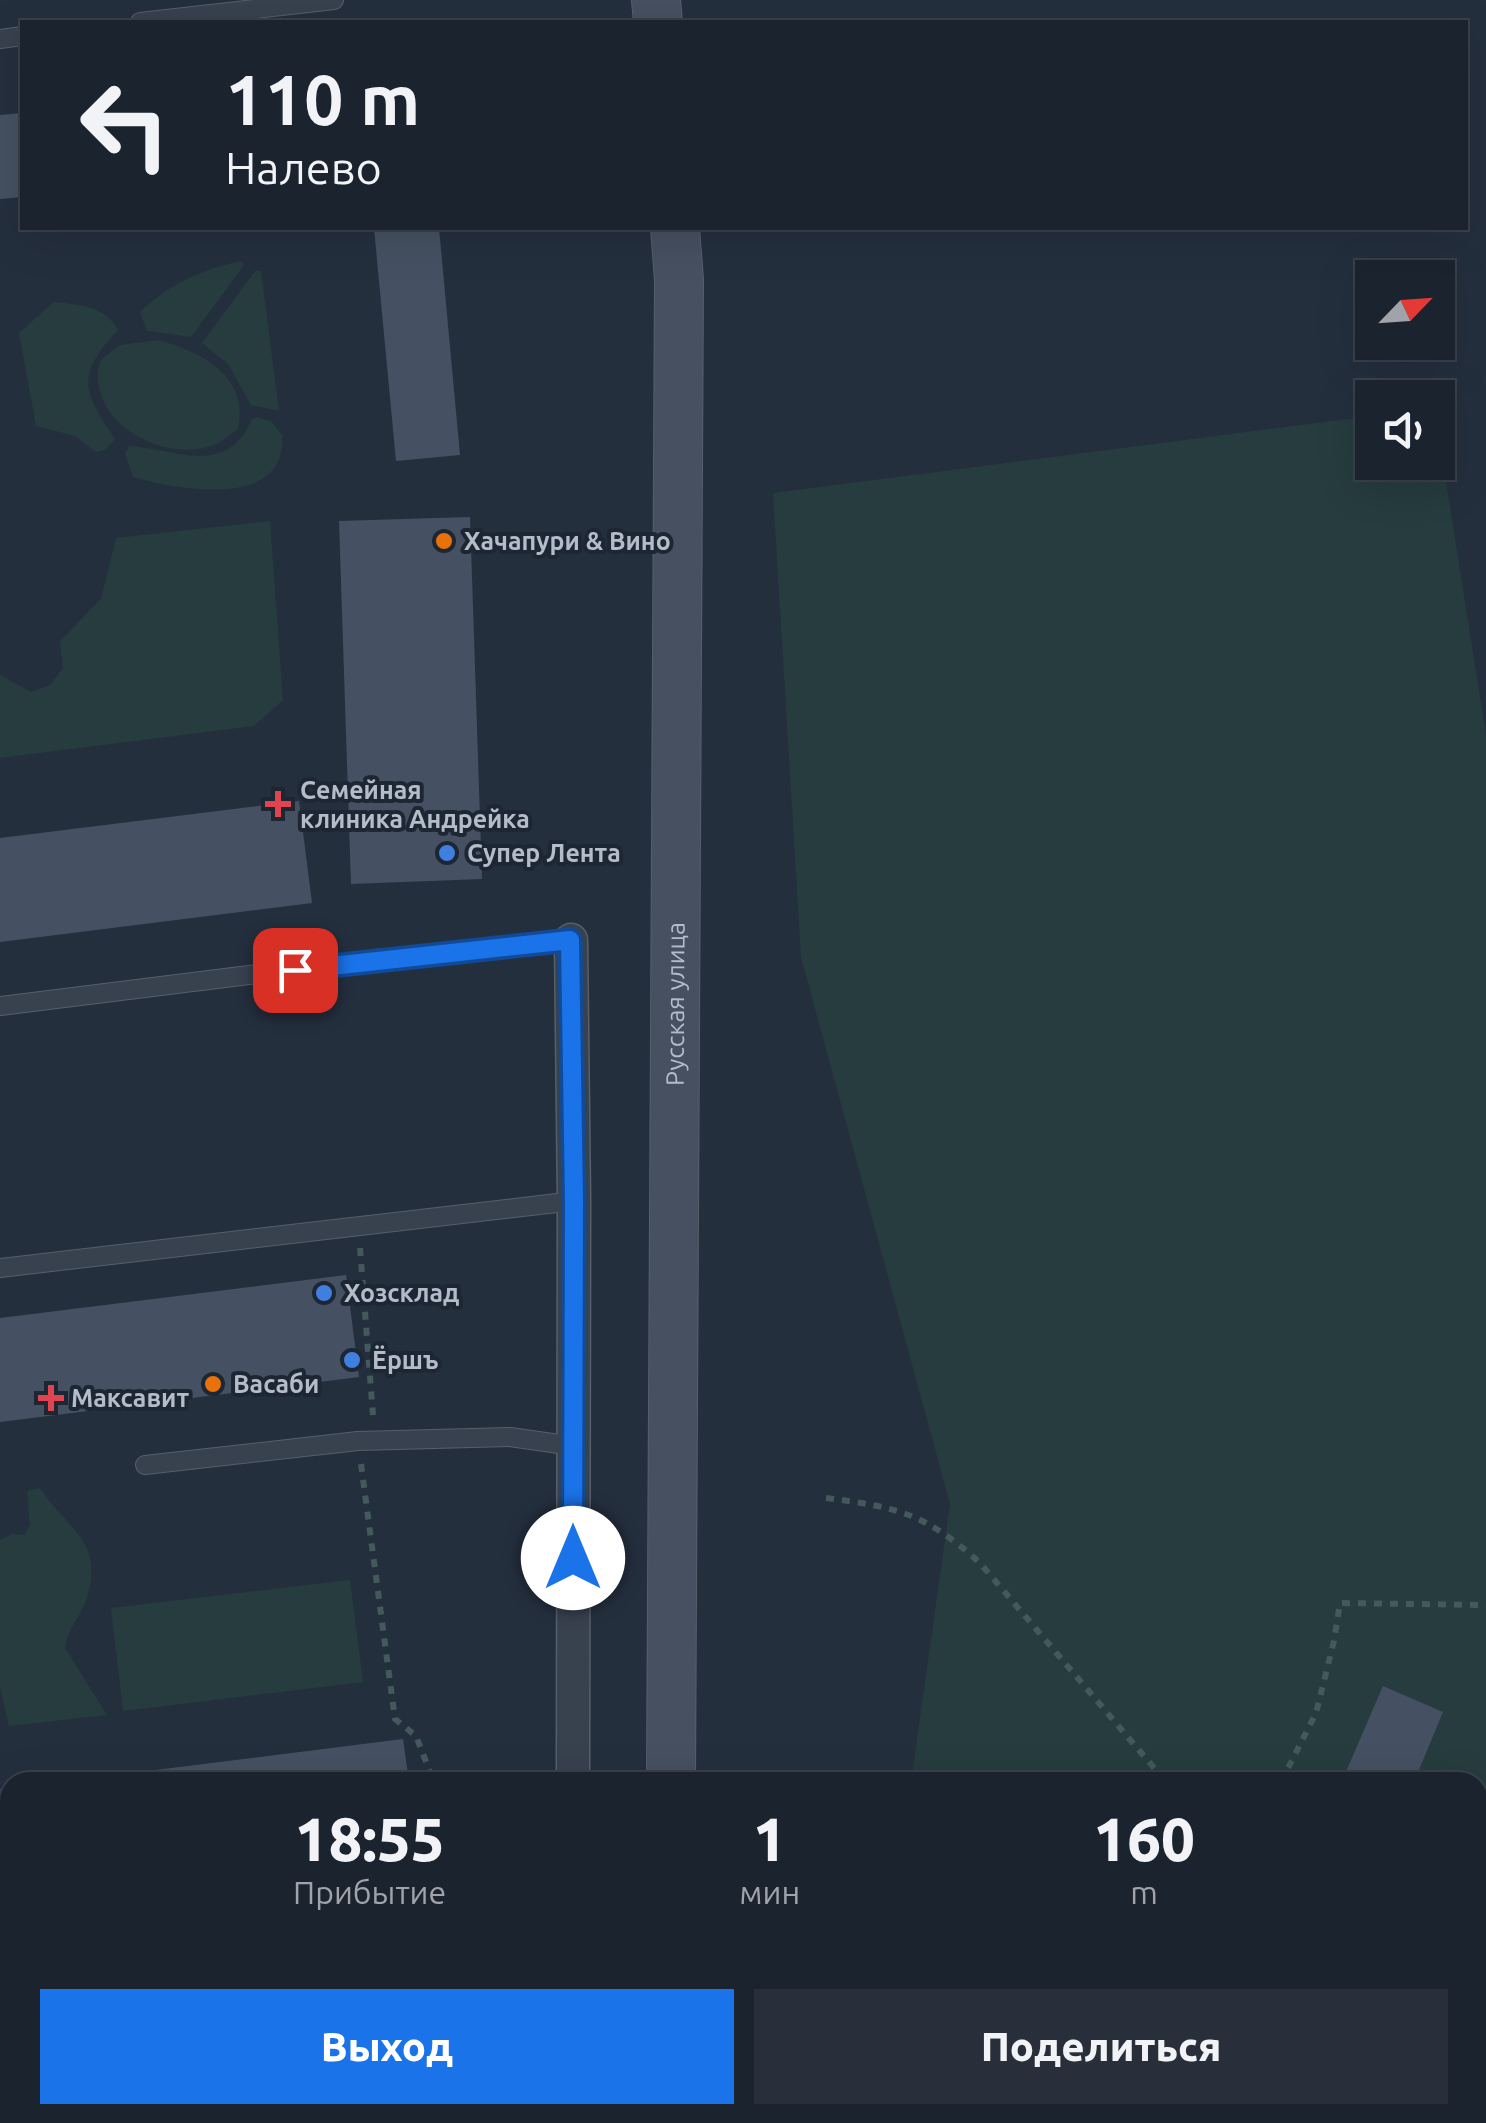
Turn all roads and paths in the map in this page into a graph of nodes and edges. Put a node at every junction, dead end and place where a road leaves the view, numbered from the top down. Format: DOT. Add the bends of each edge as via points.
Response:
graph roads {
  1 [pos="334,0"];
  2 [pos="158,20"];
  3 [pos="675,230"];
  4 [pos="570,940"];
  5 [pos="0,1006"];
  6 [pos="574,1201"];
  7 [pos="0,1268"];
  8 [pos="362,1273"];
  9 [pos="367,1441"];
  10 [pos="573,1446"];
  11 [pos="145,1465"];
  12 [pos="826,1498"];
  13 [pos="1486,1604"];
  14 [pos="430,1772"];
  15 [pos="573,1772"];
  16 [pos="671,1772"];
  17 [pos="1158,1772"];
  18 [pos="1286,1772"];
  1 -- 2 [label="lane"];
  3 -- 16 [label="street, Русская улица"];
  4 -- 5 [label="lane"];
  4 -- 6 [label="street"];
  6 -- 7 [label="lane"];
  6 -- 10 [label="street"];
  8 -- 9 [label="path"];
  9 -- 10 [label="lane" via="510,1437"];
  9 -- 11 [label="lane"];
  9 -- 14 [label="path" via="395,1720 416,1736"];
  10 -- 15 [label="street"];
  12 -- 17 [label="path" via="889,1506 946,1532 980,1563"];
  13 -- 18 [label="path" via="1340,1603 1316,1713"];
}
